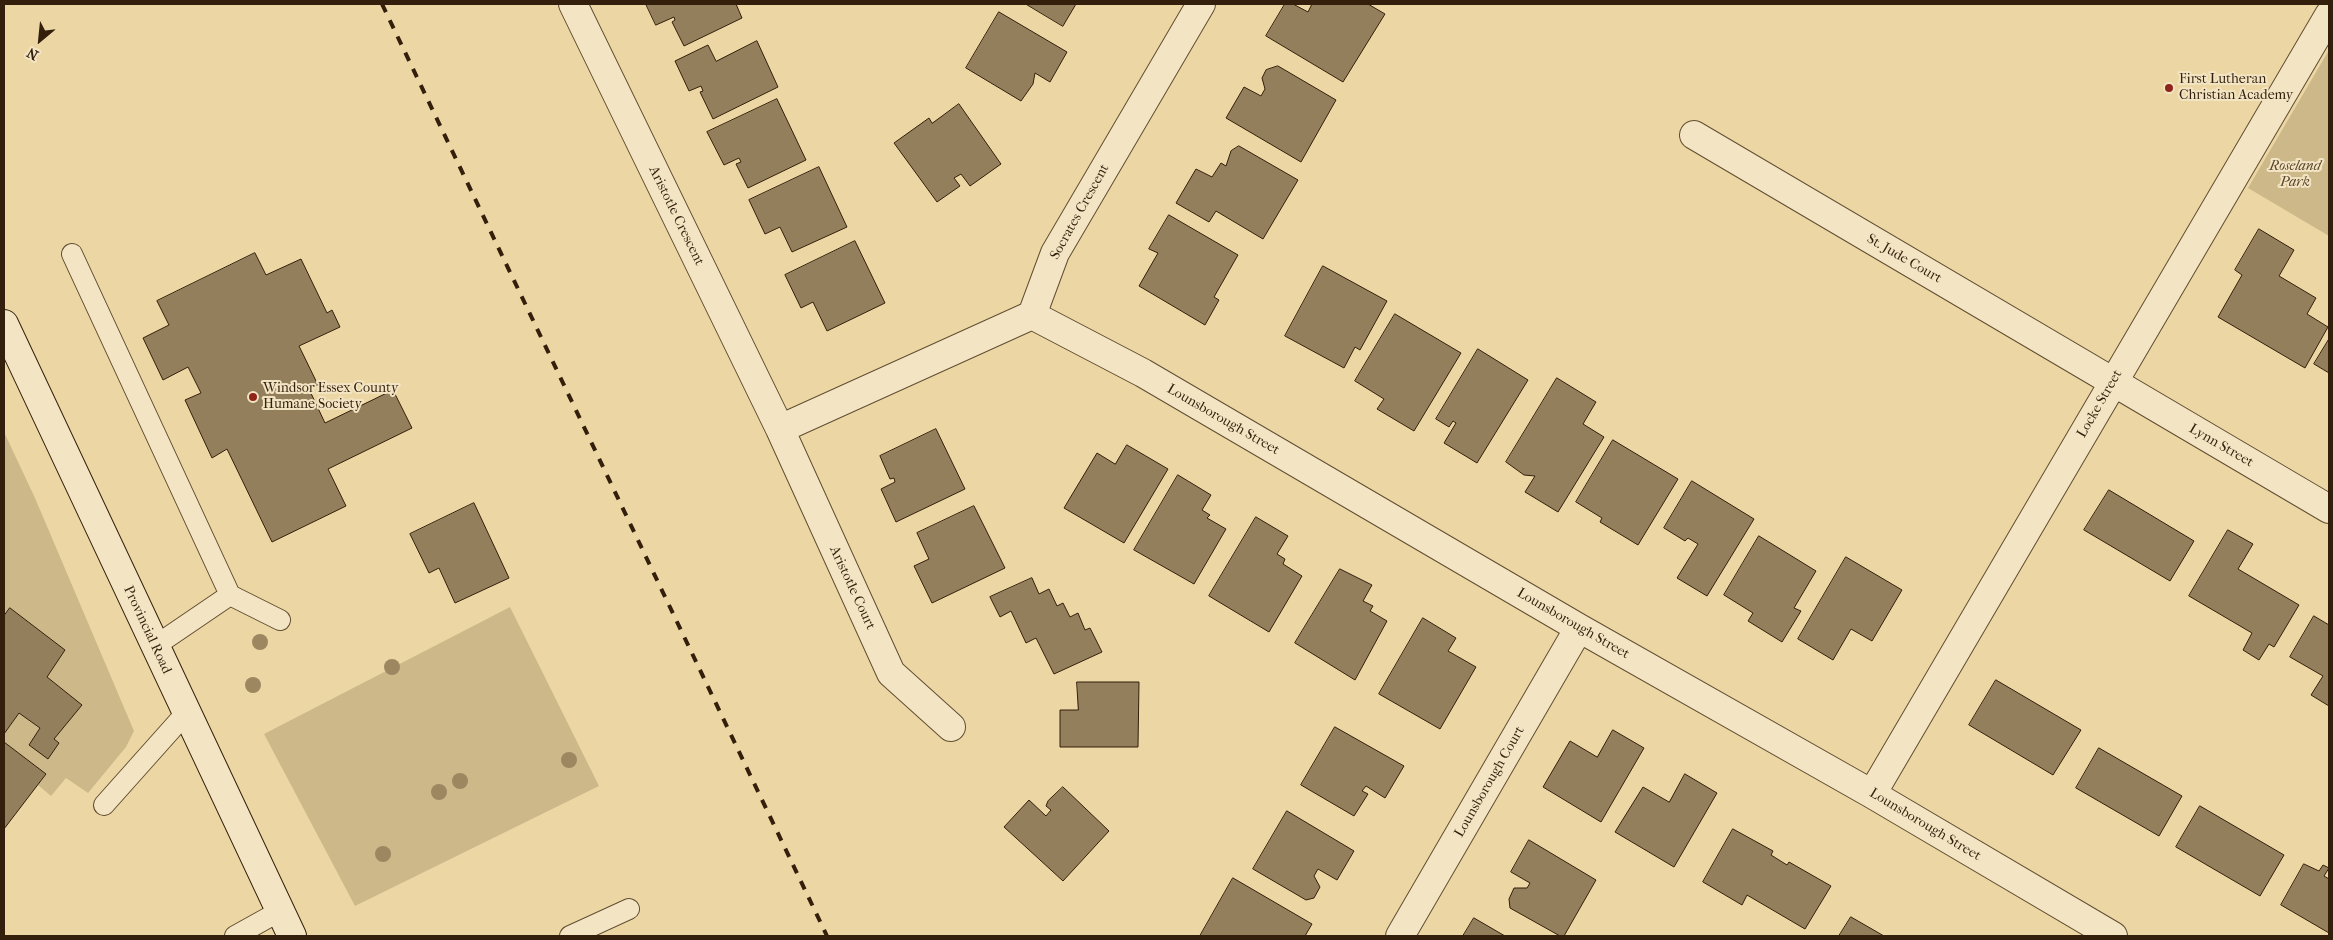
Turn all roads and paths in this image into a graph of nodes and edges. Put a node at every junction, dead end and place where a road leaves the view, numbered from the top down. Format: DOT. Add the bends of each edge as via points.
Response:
graph roads {
  1 [pos="573,4"];
  2 [pos="1201,4"];
  3 [pos="2329,15"];
  4 [pos="1694,135"];
  5 [pos="72,254"];
  6 [pos="1032,315"];
  7 [pos="4,324"];
  8 [pos="2113,382"];
  9 [pos="780,429"];
  10 [pos="2329,509"];
  11 [pos="230,596"];
  12 [pos="280,620"];
  13 [pos="1579,628"];
  14 [pos="154,646"];
  15 [pos="186,713"];
  16 [pos="951,727"];
  17 [pos="1872,794"];
  18 [pos="104,805"];
  19 [pos="630,909"];
  20 [pos="280,911"];
  21 [pos="235,936"];
  22 [pos="292,936"];
  23 [pos="570,936"];
  24 [pos="1400,936"];
  25 [pos="2113,936"];
  1 -- 9 [label="street, Aristotle Crescent"];
  2 -- 6 [label="street, Socrates Crescent" via="1055,254"];
  3 -- 8 [label="street, Locke Street"];
  4 -- 8 [label="street, St. Jude Court"];
  5 -- 11 [label="lane"];
  6 -- 9 [label="street"];
  6 -- 13 [label="street, Lounsborough Street" via="1143,373"];
  7 -- 14 [label="street, Provincial Road"];
  8 -- 10 [label="street, Lynn Street"];
  8 -- 17 [label="street, Locke Street"];
  9 -- 16 [label="street, Aristotle Court" via="891,673"];
  11 -- 12 [label="lane"];
  11 -- 14 [label="lane"];
  13 -- 17 [label="street, Lounsborough Street"];
  13 -- 24 [label="street, Lounsborough Court"];
  14 -- 15 [label="street, Provincial Road"];
  15 -- 18 [label="lane"];
  15 -- 20 [label="street, Provincial Road"];
  17 -- 25 [label="street, Lounsborough Street"];
  19 -- 23 [label="lane"];
  20 -- 21 [label="lane"];
  20 -- 22 [label="street, Provincial Road"];
}
